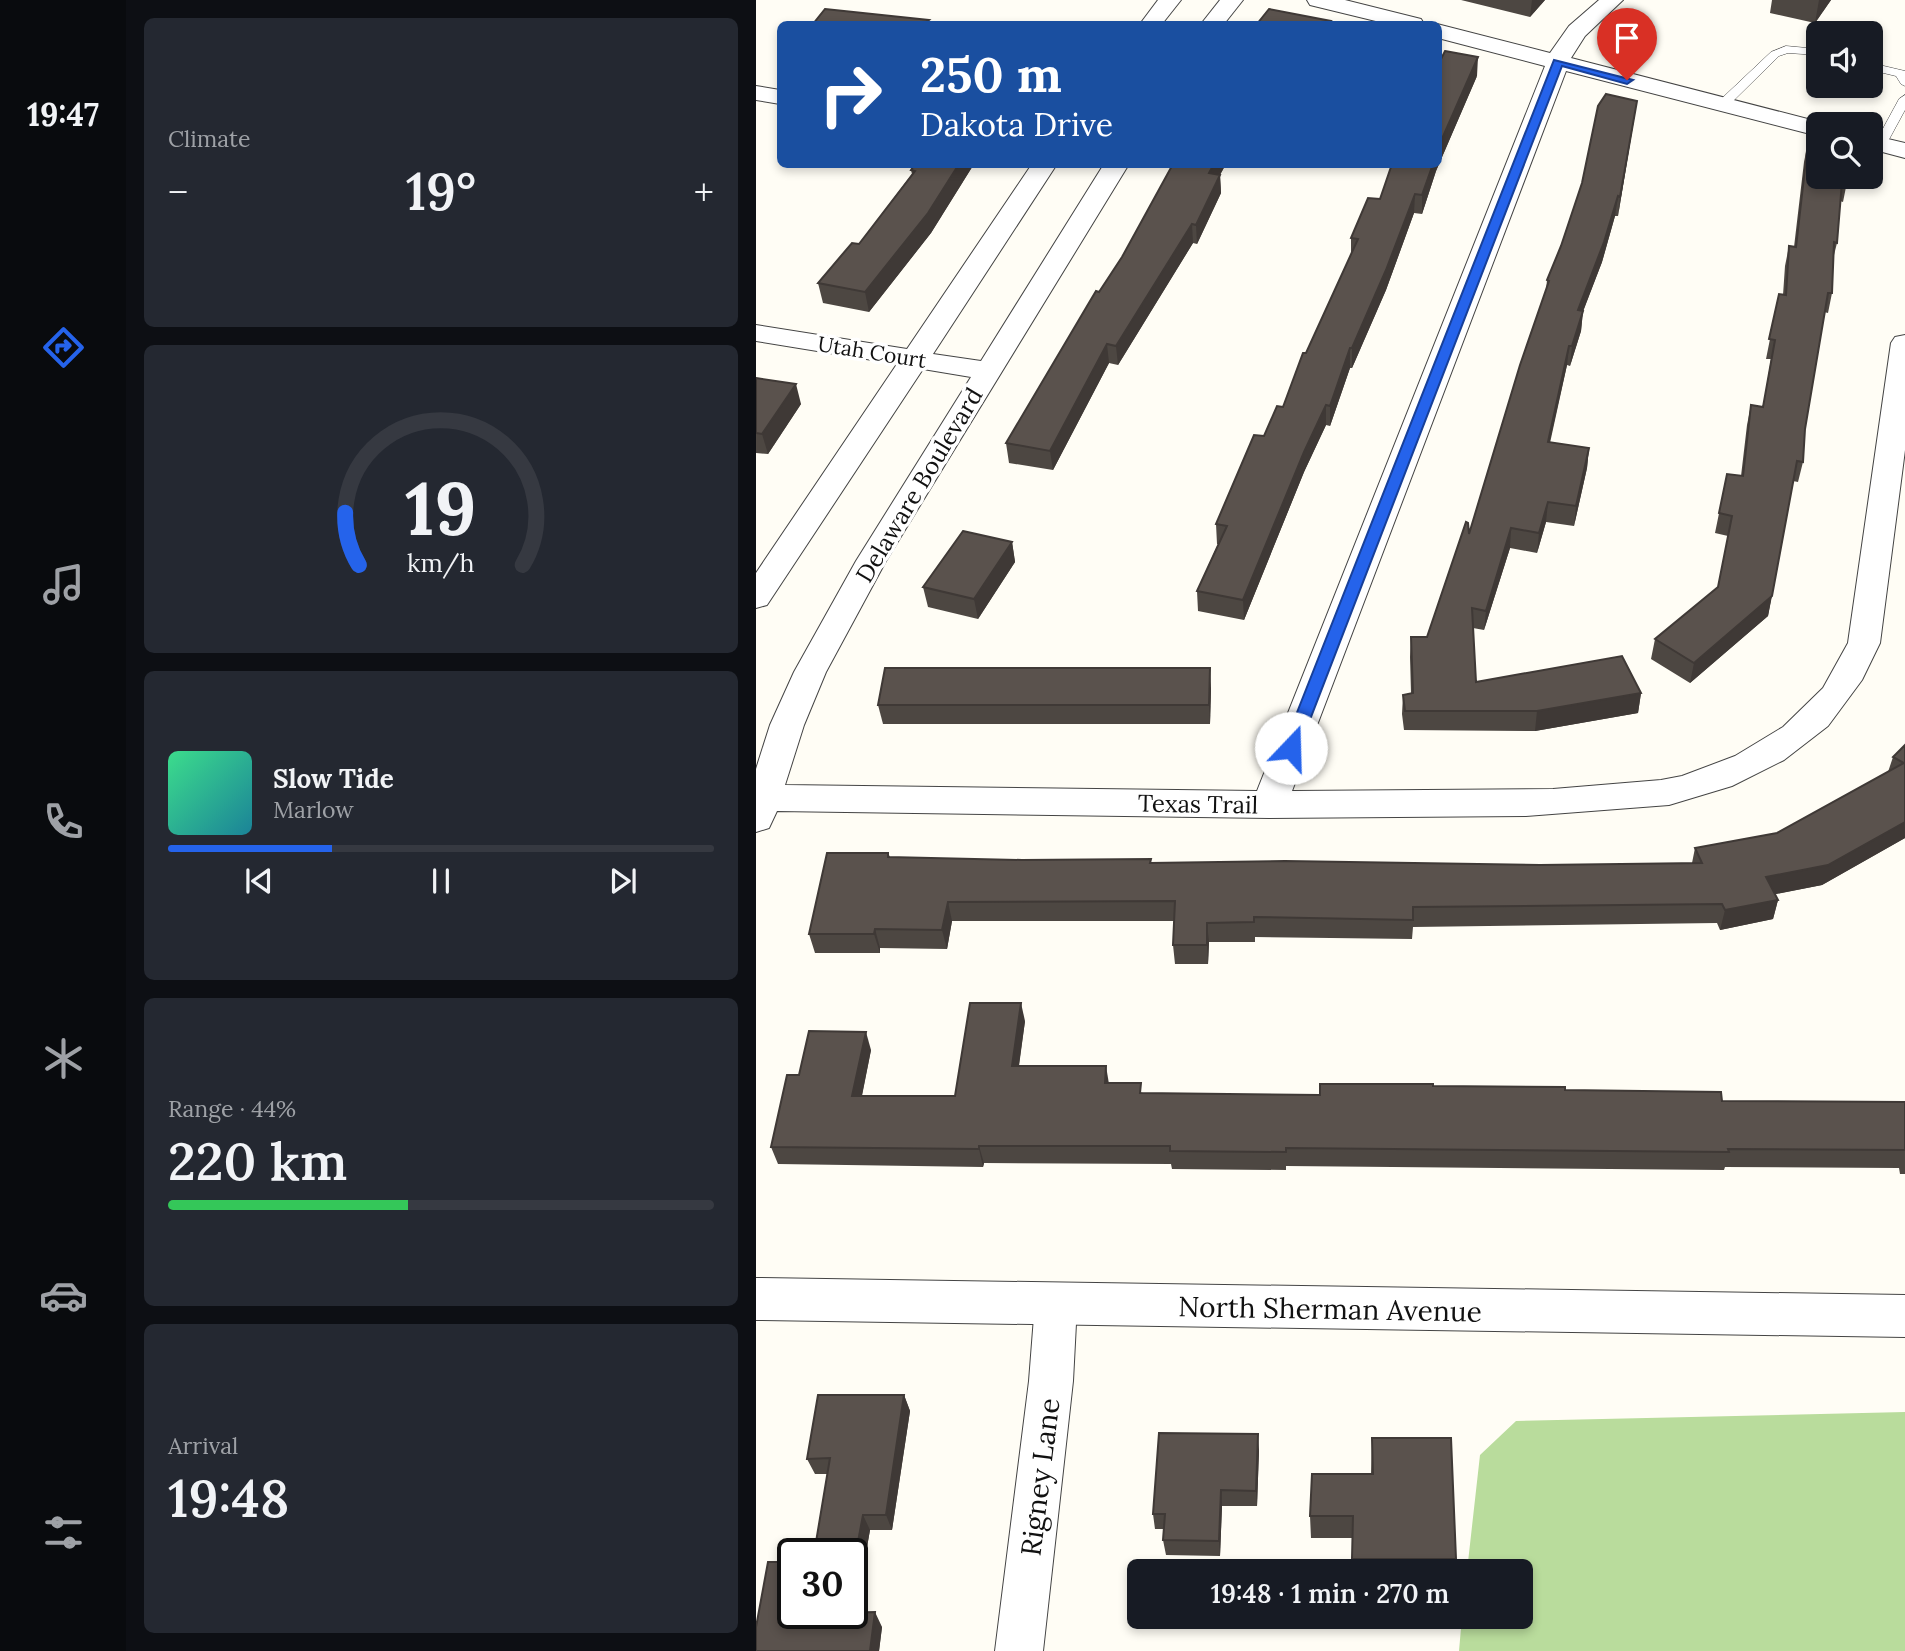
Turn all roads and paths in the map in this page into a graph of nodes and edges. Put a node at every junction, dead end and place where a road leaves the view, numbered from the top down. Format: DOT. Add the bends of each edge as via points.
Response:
graph roads {
  1 [pos="1170,0"];
  2 [pos="1232,0"];
  3 [pos="1318,0"];
  4 [pos="1612,0"];
  5 [pos="1153,21"];
  6 [pos="1214,21"];
  7 [pos="1401,21"];
  8 [pos="1442,32"];
  9 [pos="1806,51"];
  10 [pos="1558,62"];
  11 [pos="1883,69"];
  12 [pos="1905,82"];
  13 [pos="756,93"];
  14 [pos="777,96"];
  15 [pos="1905,99"];
  16 [pos="1722,105"];
  17 [pos="1806,126"];
  18 [pos="1883,133"];
  19 [pos="1883,146"];
  20 [pos="1905,151"];
  21 [pos="1042,168"];
  22 [pos="1115,168"];
  23 [pos="756,333"];
  24 [pos="1905,343"];
  25 [pos="913,359"];
  26 [pos="988,371"];
  27 [pos="756,597"];
  28 [pos="1269,805"];
  29 [pos="758,806"];
  30 [pos="756,1299"];
  31 [pos="1056,1304"];
  32 [pos="1905,1316"];
  33 [pos="1019,1651"];
  1 -- 5 [label="street"];
  2 -- 6 [label="street"];
  3 -- 7 [label="street"];
  4 -- 10 [label="street" via="1577,31"];
  8 -- 10 [label="street"];
  9 -- 16 [label="lane" via="1786,49 1775,54"];
  10 -- 16 [label="street"];
  10 -- 28 [label="street"];
  11 -- 12 [label="lane" via="1901,74"];
  13 -- 14 [label="street"];
  15 -- 18 [label="lane"];
  16 -- 17 [label="street"];
  19 -- 20 [label="street"];
  21 -- 25 [label="street"];
  22 -- 26 [label="street, Delaware Boulevard"];
  23 -- 25 [label="street, Utah Court"];
  24 -- 28 [label="street, Texas Trail" via="1864,643 1854,671 1837,697 1789,741 1688,788 1585,802"];
  25 -- 26 [label="street, Utah Court"];
  25 -- 27 [label="street"];
  26 -- 29 [label="street, Delaware Boulevard" via="810,672"];
  28 -- 29 [label="street, Texas Trail" via="940,798"];
  30 -- 31 [label="street, North Sherman Avenue"];
  31 -- 32 [label="street, North Sherman Avenue"];
  31 -- 33 [label="street, Rigney Lane"];
}
